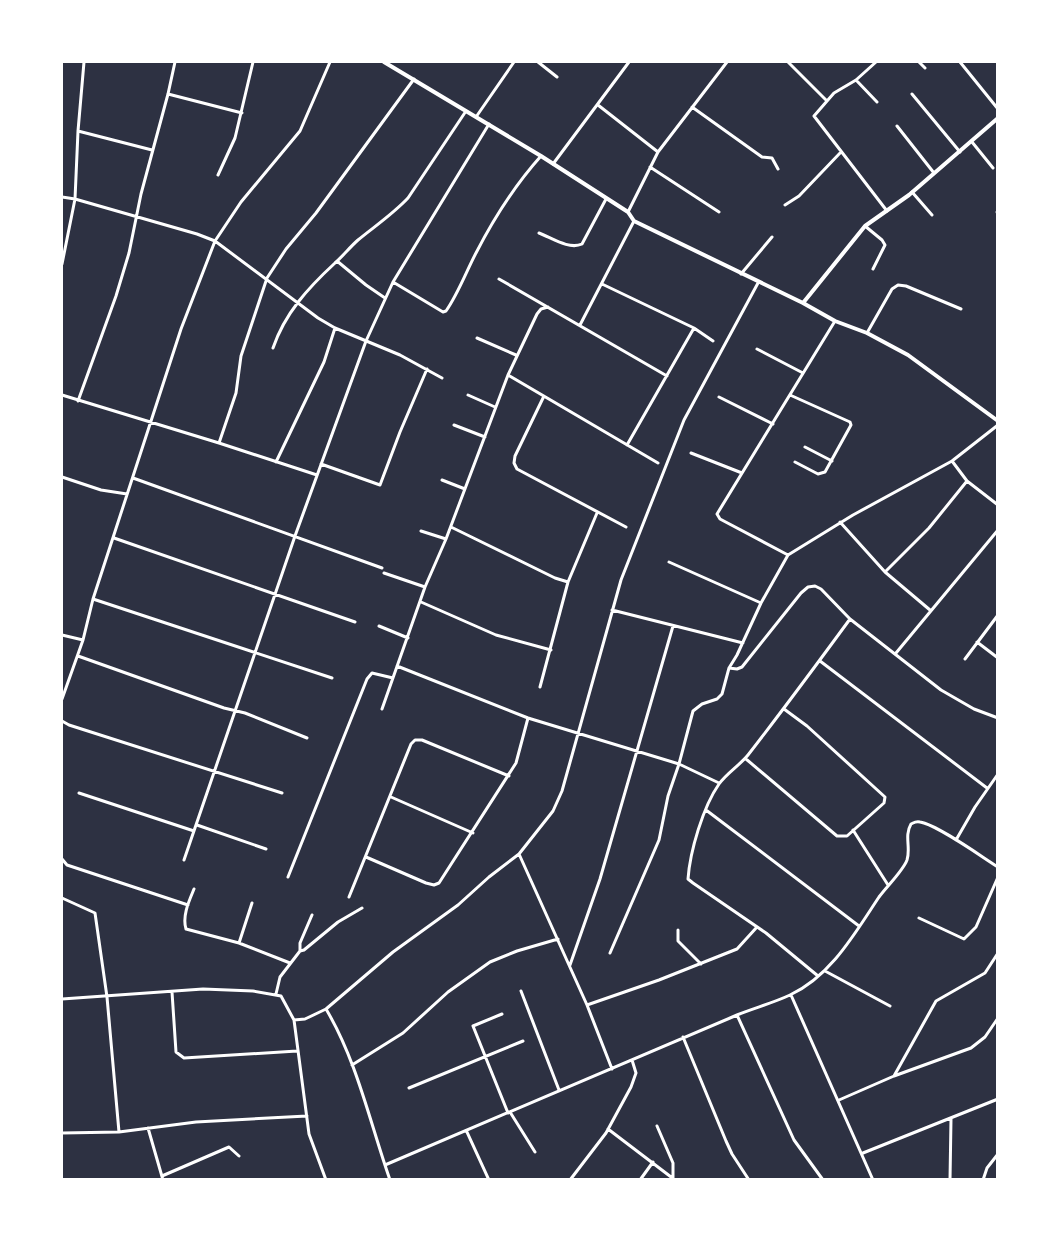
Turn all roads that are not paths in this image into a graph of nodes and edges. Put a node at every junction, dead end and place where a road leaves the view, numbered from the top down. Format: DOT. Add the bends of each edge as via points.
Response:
graph roads {
  1 [pos="84,62"];
  2 [pos="175,62"];
  3 [pos="253,62"];
  4 [pos="330,62"];
  5 [pos="384,62"];
  6 [pos="514,62"];
  7 [pos="538,62"];
  8 [pos="629,62"];
  9 [pos="728,62"];
  10 [pos="788,62"];
  11 [pos="876,62"];
  12 [pos="919,62"];
  13 [pos="960,62"];
  14 [pos="926,68"];
  15 [pos="557,77"];
  16 [pos="414,79"];
  17 [pos="856,80"];
  18 [pos="912,93"];
  19 [pos="168,94"];
  20 [pos="828,101"];
  21 [pos="877,102"];
  22 [pos="598,104"];
  23 [pos="692,107"];
  24 [pos="998,109"];
  25 [pos="466,111"];
  26 [pos="242,113"];
  27 [pos="476,117"];
  28 [pos="998,118"];
  29 [pos="489,124"];
  30 [pos="897,126"];
  31 [pos="78,131"];
  32 [pos="972,142"];
  33 [pos="152,150"];
  34 [pos="658,152"];
  35 [pos="841,152"];
  36 [pos="960,152"];
  37 [pos="541,156"];
  38 [pos="553,164"];
  39 [pos="650,167"];
  40 [pos="993,168"];
  41 [pos="778,169"];
  42 [pos="934,173"];
  43 [pos="218,175"];
  44 [pos="912,192"];
  45 [pos="62,197"];
  46 [pos="75,199"];
  47 [pos="606,199"];
  48 [pos="785,205"];
  49 [pos="887,211"];
  50 [pos="628,212"];
  51 [pos="719,212"];
  52 [pos="932,215"];
  53 [pos="136,217"];
  54 [pos="634,221"];
  55 [pos="865,226"];
  56 [pos="539,233"];
  57 [pos="772,237"];
  58 [pos="215,241"];
  59 [pos="337,261"];
  60 [pos="62,264"];
  61 [pos="873,269"];
  62 [pos="741,273"];
  63 [pos="267,278"];
  64 [pos="499,279"];
  65 [pos="393,282"];
  66 [pos="758,283"];
  67 [pos="602,284"];
  68 [pos="385,298"];
  69 [pos="297,302"];
  70 [pos="803,303"];
  71 [pos="548,307"];
  72 [pos="961,309"];
  73 [pos="835,321"];
  74 [pos="580,325"];
  75 [pos="335,328"];
  76 [pos="694,328"];
  77 [pos="867,333"];
  78 [pos="477,338"];
  79 [pos="366,341"];
  80 [pos="713,341"];
  81 [pos="273,348"];
  82 [pos="757,349"];
  83 [pos="516,356"];
  84 [pos="427,369"];
  85 [pos="803,374"];
  86 [pos="508,375"];
  87 [pos="667,376"];
  88 [pos="442,378"];
  89 [pos="62,395"];
  90 [pos="468,395"];
  91 [pos="790,395"];
  92 [pos="544,396"];
  93 [pos="719,397"];
  94 [pos="78,401"];
  95 [pos="495,407"];
  96 [pos="151,423"];
  97 [pos="998,423"];
  98 [pos="772,424"];
  99 [pos="454,425"];
  100 [pos="992,430"];
  101 [pos="998,435"];
  102 [pos="485,437"];
  103 [pos="219,443"];
  104 [pos="627,445"];
  105 [pos="805,447"];
  106 [pos="690,453"];
  107 [pos="832,461"];
  108 [pos="952,461"];
  109 [pos="276,462"];
  110 [pos="795,462"];
  111 [pos="658,463"];
  112 [pos="321,464"];
  113 [pos="742,473"];
  114 [pos="317,476"];
  115 [pos="62,477"];
  116 [pos="133,478"];
  117 [pos="442,480"];
  118 [pos="967,481"];
  119 [pos="465,489"];
  120 [pos="127,494"];
  121 [pos="998,506"];
  122 [pos="597,512"];
  123 [pos="840,522"];
  124 [pos="451,527"];
  125 [pos="626,527"];
  126 [pos="998,530"];
  127 [pos="421,531"];
  128 [pos="295,536"];
  129 [pos="114,538"];
  130 [pos="446,539"];
  131 [pos="788,555"];
  132 [pos="669,562"];
  133 [pos="382,568"];
  134 [pos="885,572"];
  135 [pos="384,573"];
  136 [pos="568,582"];
  137 [pos="425,587"];
  138 [pos="276,594"];
  139 [pos="93,599"];
  140 [pos="421,602"];
  141 [pos="760,603"];
  142 [pos="612,610"];
  143 [pos="930,610"];
  144 [pos="998,615"];
  145 [pos="850,619"];
  146 [pos="355,622"];
  147 [pos="379,626"];
  148 [pos="673,627"];
  149 [pos="62,635"];
  150 [pos="408,638"];
  151 [pos="83,640"];
  152 [pos="977,642"];
  153 [pos="743,643"];
  154 [pos="551,651"];
  155 [pos="256,652"];
  156 [pos="896,653"];
  157 [pos="78,656"];
  158 [pos="998,658"];
  159 [pos="965,659"];
  160 [pos="819,661"];
  161 [pos="397,666"];
  162 [pos="729,668"];
  163 [pos="332,678"];
  164 [pos="393,678"];
  165 [pos="540,687"];
  166 [pos="62,699"];
  167 [pos="382,709"];
  168 [pos="784,709"];
  169 [pos="235,711"];
  170 [pos="528,718"];
  171 [pos="998,718"];
  172 [pos="62,720"];
  173 [pos="577,733"];
  174 [pos="306,738"];
  175 [pos="636,751"];
  176 [pos="746,758"];
  177 [pos="679,764"];
  178 [pos="215,772"];
  179 [pos="998,774"];
  180 [pos="509,776"];
  181 [pos="719,783"];
  182 [pos="987,788"];
  183 [pos="282,792"];
  184 [pos="79,793"];
  185 [pos="391,797"];
  186 [pos="706,810"];
  187 [pos="197,825"];
  188 [pos="853,830"];
  189 [pos="194,831"];
  190 [pos="473,833"];
  191 [pos="956,840"];
  192 [pos="266,849"];
  193 [pos="519,855"];
  194 [pos="366,857"];
  195 [pos="62,860"];
  196 [pos="184,860"];
  197 [pos="998,867"];
  198 [pos="288,877"];
  199 [pos="998,877"];
  200 [pos="888,885"];
  201 [pos="194,889"];
  202 [pos="349,897"];
  203 [pos="62,898"];
  204 [pos="252,903"];
  205 [pos="188,905"];
  206 [pos="362,908"];
  207 [pos="312,915"];
  208 [pos="919,918"];
  209 [pos="859,926"];
  210 [pos="757,927"];
  211 [pos="678,930"];
  212 [pos="558,939"];
  213 [pos="239,943"];
  214 [pos="300,951"];
  215 [pos="610,953"];
  216 [pos="998,953"];
  217 [pos="290,963"];
  218 [pos="701,964"];
  219 [pos="570,965"];
  220 [pos="825,971"];
  221 [pos="818,976"];
  222 [pos="521,991"];
  223 [pos="172,992"];
  224 [pos="276,994"];
  225 [pos="791,995"];
  226 [pos="107,997"];
  227 [pos="62,999"];
  228 [pos="587,1005"];
  229 [pos="890,1006"];
  230 [pos="326,1008"];
  231 [pos="502,1014"];
  232 [pos="737,1014"];
  233 [pos="998,1018"];
  234 [pos="294,1020"];
  235 [pos="683,1037"];
  236 [pos="523,1041"];
  237 [pos="297,1051"];
  238 [pos="484,1057"];
  239 [pos="632,1060"];
  240 [pos="352,1065"];
  241 [pos="612,1069"];
  242 [pos="894,1076"];
  243 [pos="409,1088"];
  244 [pos="559,1090"];
  245 [pos="998,1099"];
  246 [pos="839,1100"];
  247 [pos="509,1113"];
  248 [pos="307,1116"];
  249 [pos="951,1119"];
  250 [pos="657,1126"];
  251 [pos="148,1128"];
  252 [pos="608,1129"];
  253 [pos="119,1132"];
  254 [pos="466,1132"];
  255 [pos="62,1133"];
  256 [pos="536,1152"];
  257 [pos="863,1153"];
  258 [pos="998,1154"];
  259 [pos="239,1156"];
  260 [pos="653,1162"];
  261 [pos="385,1165"];
  262 [pos="162,1178"];
  263 [pos="326,1179"];
  264 [pos="390,1179"];
  265 [pos="489,1179"];
  266 [pos="570,1179"];
  267 [pos="640,1179"];
  268 [pos="674,1179"];
  269 [pos="749,1179"];
  270 [pos="824,1179"];
  271 [pos="873,1179"];
  272 [pos="950,1179"];
  273 [pos="983,1179"];
  1 -- 31 [label="street"];
  2 -- 19 [label="street"];
  3 -- 26 [label="street"];
  4 -- 58 [label="street" via="300,131 241,202"];
  5 -- 16 [label="street"];
  6 -- 27 [label="street"];
  7 -- 15 [label="street"];
  8 -- 22 [label="street"];
  9 -- 23 [label="street"];
  10 -- 20 [label="street"];
  11 -- 17 [label="street"];
  12 -- 14 [label="street"];
  13 -- 24 [label="street"];
  16 -- 25 [label="street"];
  16 -- 63 [label="street"];
  17 -- 20 [label="street"];
  17 -- 21 [label="street"];
  18 -- 36 [label="street"];
  19 -- 26 [label="street"];
  19 -- 33 [label="street"];
  20 -- 35 [label="street" via="814,116"];
  22 -- 34 [label="street"];
  22 -- 38 [label="street"];
  23 -- 34 [label="street"];
  23 -- 41 [label="street" via="762,157 772,158"];
  25 -- 27 [label="street"];
  25 -- 59 [label="street" via="408,198"];
  26 -- 43 [label="street"];
  27 -- 29 [label="street"];
  28 -- 32 [label="street"];
  29 -- 37 [label="street"];
  29 -- 65 [label="street"];
  30 -- 42 [label="street"];
  31 -- 33 [label="street"];
  31 -- 46 [label="street"];
  32 -- 36 [label="street"];
  32 -- 40 [label="street"];
  33 -- 53 [label="street"];
  34 -- 39 [label="street"];
  35 -- 48 [label="street"];
  35 -- 49 [label="street"];
  36 -- 42 [label="street"];
  37 -- 38 [label="street"];
  37 -- 65 [label="street" via="509,197 446,311"];
  38 -- 47 [label="street"];
  39 -- 50 [label="street"];
  39 -- 51 [label="street"];
  42 -- 44 [label="street"];
  44 -- 49 [label="street"];
  44 -- 52 [label="street"];
  45 -- 46 [label="street"];
  46 -- 53 [label="street"];
  46 -- 60 [label="street"];
  47 -- 50 [label="street"];
  47 -- 56 [label="street" via="579,246"];
  49 -- 55 [label="street"];
  50 -- 54 [label="street"];
  53 -- 58 [label="street"];
  53 -- 94 [label="street" via="118,288"];
  54 -- 62 [label="street"];
  54 -- 67 [label="street"];
  55 -- 61 [label="street" via="885,245"];
  55 -- 70 [label="street"];
  57 -- 62 [label="street"];
  58 -- 63 [label="street"];
  58 -- 96 [label="street"];
  59 -- 68 [label="street"];
  59 -- 69 [label="street"];
  62 -- 66 [label="street"];
  63 -- 69 [label="street"];
  63 -- 103 [label="street" via="241,356 236,393"];
  64 -- 71 [label="street"];
  65 -- 68 [label="street"];
  66 -- 70 [label="street"];
  66 -- 142 [label="street" via="684,420"];
  67 -- 74 [label="street"];
  67 -- 76 [label="street"];
  68 -- 79 [label="street"];
  69 -- 75 [label="street"];
  69 -- 81 [label="street"];
  70 -- 73 [label="street"];
  71 -- 74 [label="street"];
  71 -- 83 [label="street" via="537,314"];
  72 -- 77 [label="street" via="898,285"];
  73 -- 77 [label="street"];
  73 -- 85 [label="street"];
  74 -- 87 [label="street"];
  75 -- 79 [label="street"];
  75 -- 109 [label="street" via="324,362"];
  76 -- 80 [label="street"];
  76 -- 87 [label="street"];
  77 -- 97 [label="street" via="908,355"];
  78 -- 83 [label="street"];
  79 -- 84 [label="street"];
  79 -- 112 [label="street"];
  82 -- 85 [label="street"];
  83 -- 86 [label="street"];
  84 -- 88 [label="street"];
  84 -- 112 [label="street" via="381,484"];
  85 -- 91 [label="street"];
  86 -- 92 [label="street"];
  86 -- 95 [label="street"];
  87 -- 104 [label="street"];
  89 -- 94 [label="street"];
  90 -- 95 [label="street"];
  91 -- 98 [label="street"];
  91 -- 107 [label="street" via="850,422 851,429"];
  92 -- 104 [label="street"];
  92 -- 122 [label="street" via="514,463 517,469"];
  93 -- 98 [label="street"];
  94 -- 96 [label="street"];
  95 -- 102 [label="street"];
  96 -- 103 [label="street"];
  96 -- 116 [label="street"];
  97 -- 100 [label="street"];
  98 -- 113 [label="street"];
  99 -- 102 [label="street"];
  100 -- 101 [label="street"];
  100 -- 108 [label="street"];
  102 -- 119 [label="street"];
  103 -- 109 [label="street"];
  104 -- 111 [label="street"];
  105 -- 107 [label="street"];
  106 -- 113 [label="street"];
  107 -- 110 [label="street" via="822,474"];
  108 -- 118 [label="street"];
  108 -- 123 [label="street"];
  109 -- 114 [label="street"];
  112 -- 114 [label="street"];
  113 -- 131 [label="street" via="717,514"];
  114 -- 128 [label="street"];
  115 -- 120 [label="street"];
  116 -- 120 [label="street"];
  116 -- 128 [label="street"];
  117 -- 119 [label="street"];
  118 -- 121 [label="street"];
  118 -- 134 [label="street" via="930,528"];
  119 -- 124 [label="street"];
  120 -- 129 [label="street"];
  122 -- 125 [label="street"];
  122 -- 136 [label="street"];
  123 -- 131 [label="street"];
  123 -- 134 [label="street"];
  124 -- 130 [label="street"];
  124 -- 136 [label="street"];
  126 -- 143 [label="street"];
  127 -- 130 [label="street"];
  128 -- 133 [label="street"];
  128 -- 138 [label="street"];
  129 -- 138 [label="street"];
  129 -- 139 [label="street"];
  130 -- 137 [label="street"];
  131 -- 141 [label="street"];
  132 -- 141 [label="street"];
  134 -- 143 [label="street"];
  135 -- 137 [label="street"];
  136 -- 154 [label="street"];
  137 -- 140 [label="street"];
  138 -- 146 [label="street"];
  138 -- 155 [label="street"];
  139 -- 151 [label="street"];
  139 -- 155 [label="street"];
  140 -- 150 [label="street"];
  140 -- 154 [label="street" via="496,635"];
  141 -- 153 [label="street"];
  142 -- 148 [label="street"];
  142 -- 173 [label="street"];
  143 -- 156 [label="street"];
  144 -- 152 [label="street"];
  145 -- 156 [label="street"];
  145 -- 160 [label="street"];
  145 -- 162 [label="street" via="821,589 808,587 742,667"];
  147 -- 150 [label="street"];
  148 -- 153 [label="street"];
  148 -- 175 [label="street"];
  149 -- 151 [label="street"];
  150 -- 161 [label="street"];
  151 -- 157 [label="street"];
  152 -- 158 [label="street"];
  152 -- 159 [label="street"];
  153 -- 162 [label="street"];
  154 -- 165 [label="street"];
  155 -- 163 [label="street"];
  155 -- 169 [label="street"];
  156 -- 171 [label="street" via="941,690"];
  157 -- 166 [label="street"];
  157 -- 169 [label="street"];
  160 -- 168 [label="street"];
  160 -- 182 [label="street"];
  161 -- 164 [label="street"];
  161 -- 170 [label="street"];
  162 -- 177 [label="street" via="722,694 693,711"];
  164 -- 167 [label="street"];
  164 -- 198 [label="street" via="372,673 367,679"];
  168 -- 176 [label="street"];
  168 -- 188 [label="street" via="885,800"];
  169 -- 174 [label="street"];
  169 -- 178 [label="street"];
  170 -- 173 [label="street"];
  170 -- 180 [label="street"];
  172 -- 178 [label="street"];
  173 -- 175 [label="street"];
  173 -- 193 [label="street" via="553,811"];
  175 -- 177 [label="street"];
  175 -- 219 [label="street" via="600,879"];
  176 -- 181 [label="street"];
  176 -- 188 [label="street" via="837,836 847,836"];
  177 -- 181 [label="street"];
  177 -- 215 [label="street" via="659,840"];
  178 -- 183 [label="street"];
  178 -- 187 [label="street"];
  179 -- 182 [label="street"];
  180 -- 185 [label="street" via="415,740"];
  180 -- 190 [label="street"];
  181 -- 186 [label="street"];
  182 -- 191 [label="street"];
  184 -- 189 [label="street"];
  185 -- 190 [label="street"];
  185 -- 194 [label="street"];
  186 -- 209 [label="street"];
  186 -- 210 [label="street" via="688,879"];
  187 -- 189 [label="street"];
  187 -- 192 [label="street"];
  188 -- 200 [label="street"];
  189 -- 196 [label="street"];
  190 -- 194 [label="street" via="434,885"];
  191 -- 197 [label="street"];
  191 -- 200 [label="street" via="924,823 911,824 907,830 907,860"];
  193 -- 212 [label="street"];
  193 -- 230 [label="street"];
  194 -- 202 [label="street"];
  195 -- 205 [label="street"];
  199 -- 208 [label="street" via="976,927 964,939"];
  200 -- 209 [label="street"];
  201 -- 205 [label="street"];
  203 -- 226 [label="street" via="95,913"];
  204 -- 213 [label="street"];
  205 -- 213 [label="street" via="186,928"];
  206 -- 214 [label="street"];
  207 -- 214 [label="street"];
  209 -- 220 [label="street"];
  210 -- 218 [label="street" via="737,949"];
  210 -- 221 [label="street"];
  211 -- 218 [label="street" via="678,941"];
  212 -- 219 [label="street"];
  212 -- 240 [label="street" via="489,962 403,1033"];
  213 -- 217 [label="street"];
  214 -- 217 [label="street"];
  216 -- 242 [label="street" via="985,973 936,1001"];
  217 -- 224 [label="street" via="280,977"];
  218 -- 228 [label="street"];
  219 -- 228 [label="street"];
  220 -- 221 [label="street"];
  220 -- 229 [label="street"];
  221 -- 225 [label="street"];
  222 -- 244 [label="street"];
  223 -- 224 [label="street"];
  223 -- 226 [label="street"];
  223 -- 237 [label="street" via="179,1056"];
  224 -- 234 [label="street" via="282,996"];
  225 -- 232 [label="street"];
  225 -- 246 [label="street"];
  226 -- 227 [label="street"];
  226 -- 253 [label="street"];
  228 -- 241 [label="street"];
  230 -- 234 [label="street"];
  230 -- 240 [label="street"];
  231 -- 238 [label="street" via="473,1026"];
  232 -- 235 [label="street"];
  232 -- 270 [label="street" via="794,1140"];
  233 -- 242 [label="street" via="985,1037 971,1048"];
  234 -- 237 [label="street"];
  235 -- 239 [label="street"];
  235 -- 269 [label="street" via="726,1141"];
  236 -- 238 [label="street"];
  237 -- 248 [label="street"];
  238 -- 243 [label="street"];
  238 -- 247 [label="street"];
  239 -- 241 [label="street"];
  239 -- 252 [label="street" via="634,1080"];
  240 -- 261 [label="street"];
  241 -- 244 [label="street"];
  242 -- 246 [label="street"];
  244 -- 247 [label="street"];
  245 -- 249 [label="street"];
  246 -- 257 [label="street"];
  247 -- 254 [label="street"];
  247 -- 256 [label="street"];
  248 -- 251 [label="street"];
  248 -- 263 [label="street" via="309,1134"];
  249 -- 257 [label="street"];
  249 -- 272 [label="street"];
  250 -- 268 [label="street" via="673,1163"];
  251 -- 253 [label="street"];
  251 -- 262 [label="street"];
  252 -- 260 [label="street"];
  252 -- 266 [label="street"];
  253 -- 255 [label="street"];
  254 -- 261 [label="street"];
  254 -- 265 [label="street"];
  257 -- 271 [label="street"];
  258 -- 273 [label="street"];
  259 -- 262 [label="street" via="229,1147"];
  260 -- 267 [label="street"];
  260 -- 268 [label="street"];
  261 -- 264 [label="street"];
}
